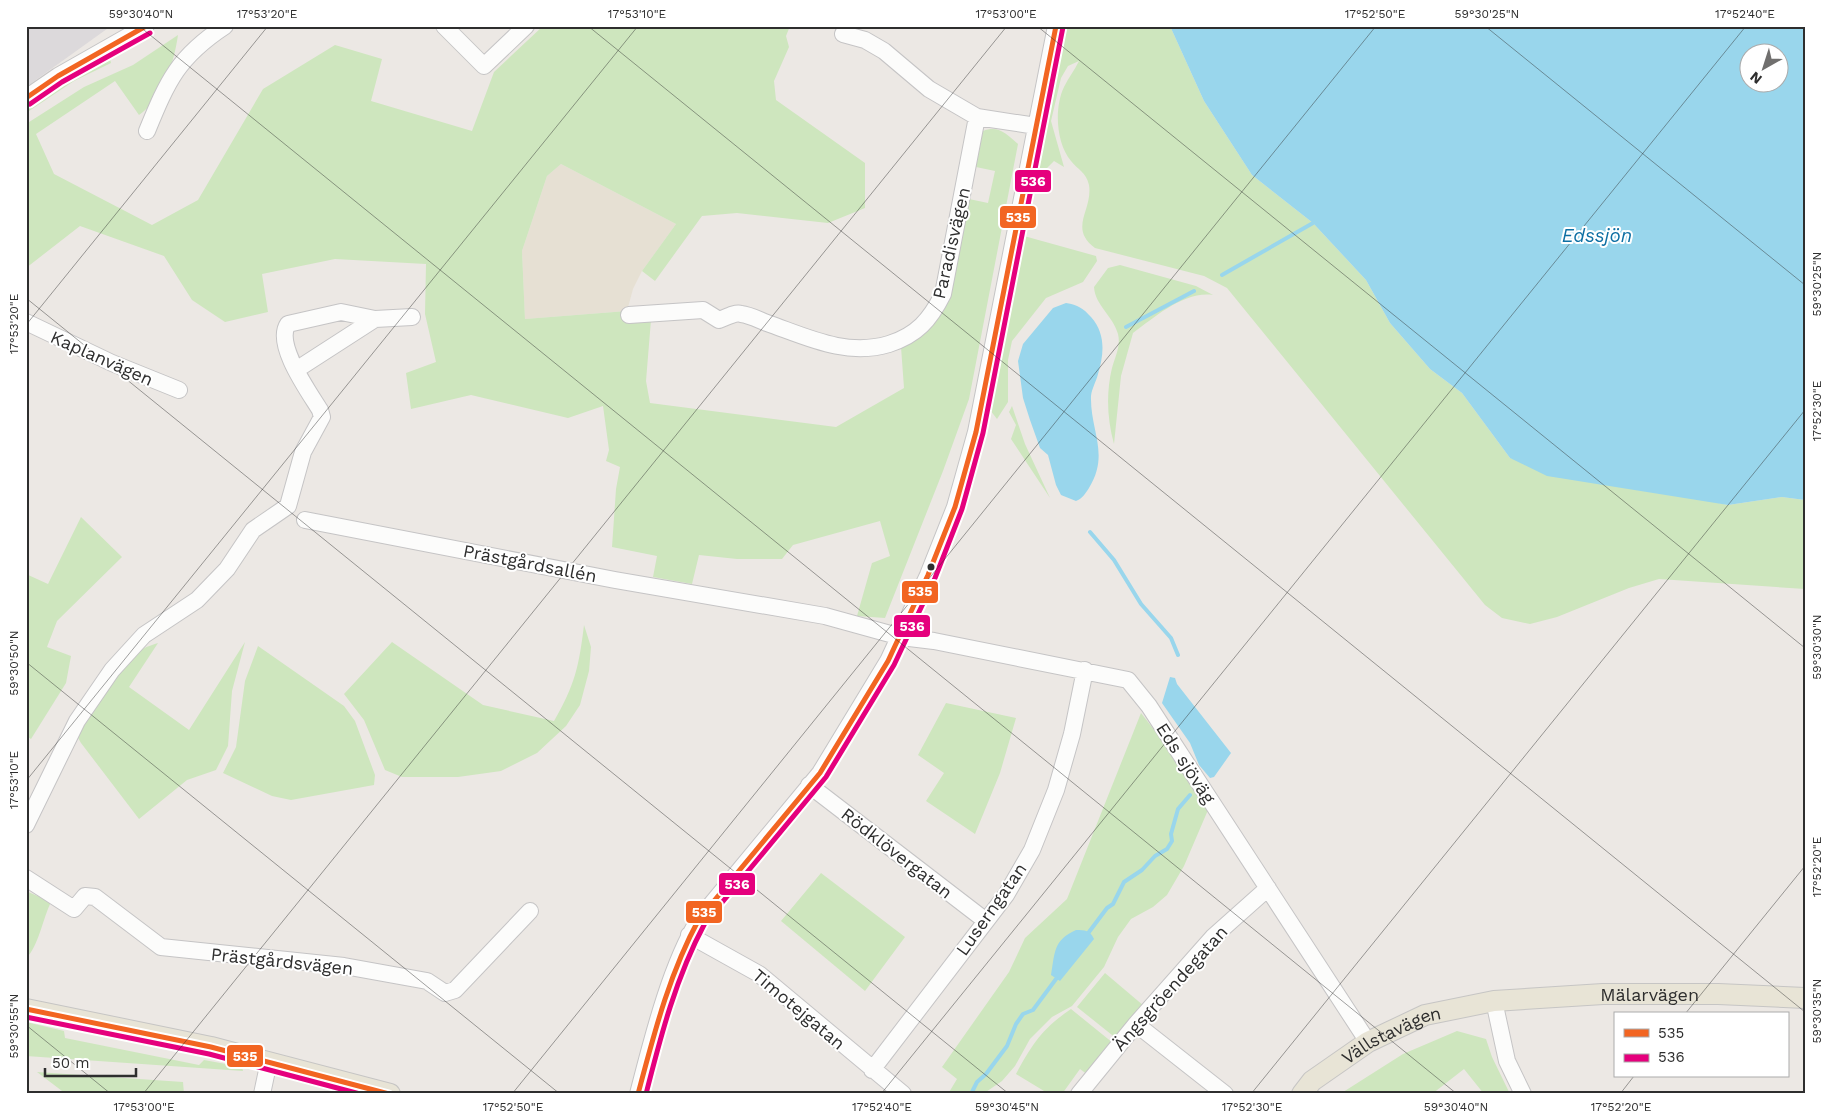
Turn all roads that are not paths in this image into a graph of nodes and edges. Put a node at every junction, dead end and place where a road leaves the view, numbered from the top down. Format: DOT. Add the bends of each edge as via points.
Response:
graph roads {
  1 [pos="146,26"];
  2 [pos="225,26"];
  3 [pos="444,26"];
  4 [pos="526,26"];
  5 [pos="1056,26"];
  6 [pos="843,34"];
  7 [pos="26,98"];
  8 [pos="977,116"];
  9 [pos="1036,126"];
  10 [pos="147,131"];
  11 [pos="629,315"];
  12 [pos="412,317"];
  13 [pos="375,319"];
  14 [pos="26,322"];
  15 [pos="296,370"];
  16 [pos="178,390"];
  17 [pos="305,520"];
  18 [pos="901,637"];
  19 [pos="1085,670"];
  20 [pos="809,785"];
  21 [pos="26,824"];
  22 [pos="26,878"];
  23 [pos="1268,888"];
  24 [pos="530,911"];
  25 [pos="986,921"];
  26 [pos="689,935"];
  27 [pos="1805,998"];
  28 [pos="1494,1001"];
  29 [pos="26,1009"];
  30 [pos="1136,1024"];
  31 [pos="1368,1042"];
  32 [pos="269,1061"];
  33 [pos="872,1070"];
  34 [pos="262,1094"];
  35 [pos="390,1094"];
  36 [pos="638,1094"];
  37 [pos="903,1094"];
  38 [pos="1079,1094"];
  39 [pos="1225,1094"];
  40 [pos="1302,1094"];
  41 [pos="1524,1094"];
  1 -- 7 [label="street"];
  2 -- 10 [label="street" via="195,47 178,65"];
  3 -- 4 [label="street" via="484,66"];
  5 -- 9 [label="street"];
  6 -- 8 [label="street" via="866,40 884,51 929,89"];
  8 -- 9 [label="street"];
  8 -- 11 [label="street, Paradisvägen" via="943,294 933,314 920,329 903,339 878,348 834,347 739,313 719,320 703,310"];
  9 -- 18 [label="street" via="976,432 954,507"];
  12 -- 13 [label="street"];
  13 -- 15 [label="street"];
  13 -- 15 [label="street" via="341,312 288,324 284,334 290,361"];
  14 -- 16 [label="street, Kaplanvägen" via="106,361"];
  15 -- 21 [label="street" via="322,417 303,452 288,506 252,530 227,569 197,600 144,636 112,670 77,721"];
  17 -- 18 [label="street, Prästgårdsallén" via="615,580 825,616"];
  18 -- 19 [label="street, Eds sjöväg"];
  18 -- 20 [label="street" via="851,724"];
  19 -- 23 [label="street, Eds sjöväg" via="1128,680 1149,706"];
  19 -- 25 [label="street, Luserngatan" via="1056,790 1032,850 1006,895"];
  20 -- 25 [label="street, Rödklövergatan"];
  20 -- 26 [label="street"];
  22 -- 24 [label="street, Prästgårdsvägen" via="74,909 85,896 95,897 161,947 344,966 427,981 445,994 455,990"];
  23 -- 30 [label="street, Ängsgröendegatan" via="1213,937"];
  23 -- 31 [label="street, Eds sjöväg"];
  25 -- 33 [label="street, Luserngatan"];
  26 -- 33 [label="street, Timotejgatan" via="759,974"];
  26 -- 36 [label="street" via="652,1041"];
  27 -- 28 [label="main road, Mälarvägen" via="1602,994"];
  28 -- 31 [label="main road, Vällstavägen" via="1425,1015"];
  28 -- 41 [label="street" via="1507,1061"];
  29 -- 32 [label="main road"];
  30 -- 38 [label="street, Ängsgröendegatan"];
  30 -- 39 [label="street"];
  31 -- 40 [label="main road, Vällstavägen" via="1312,1080"];
  32 -- 34 [label="street"];
  32 -- 35 [label="main road"];
  33 -- 37 [label="street, Timotejgatan"];
}
